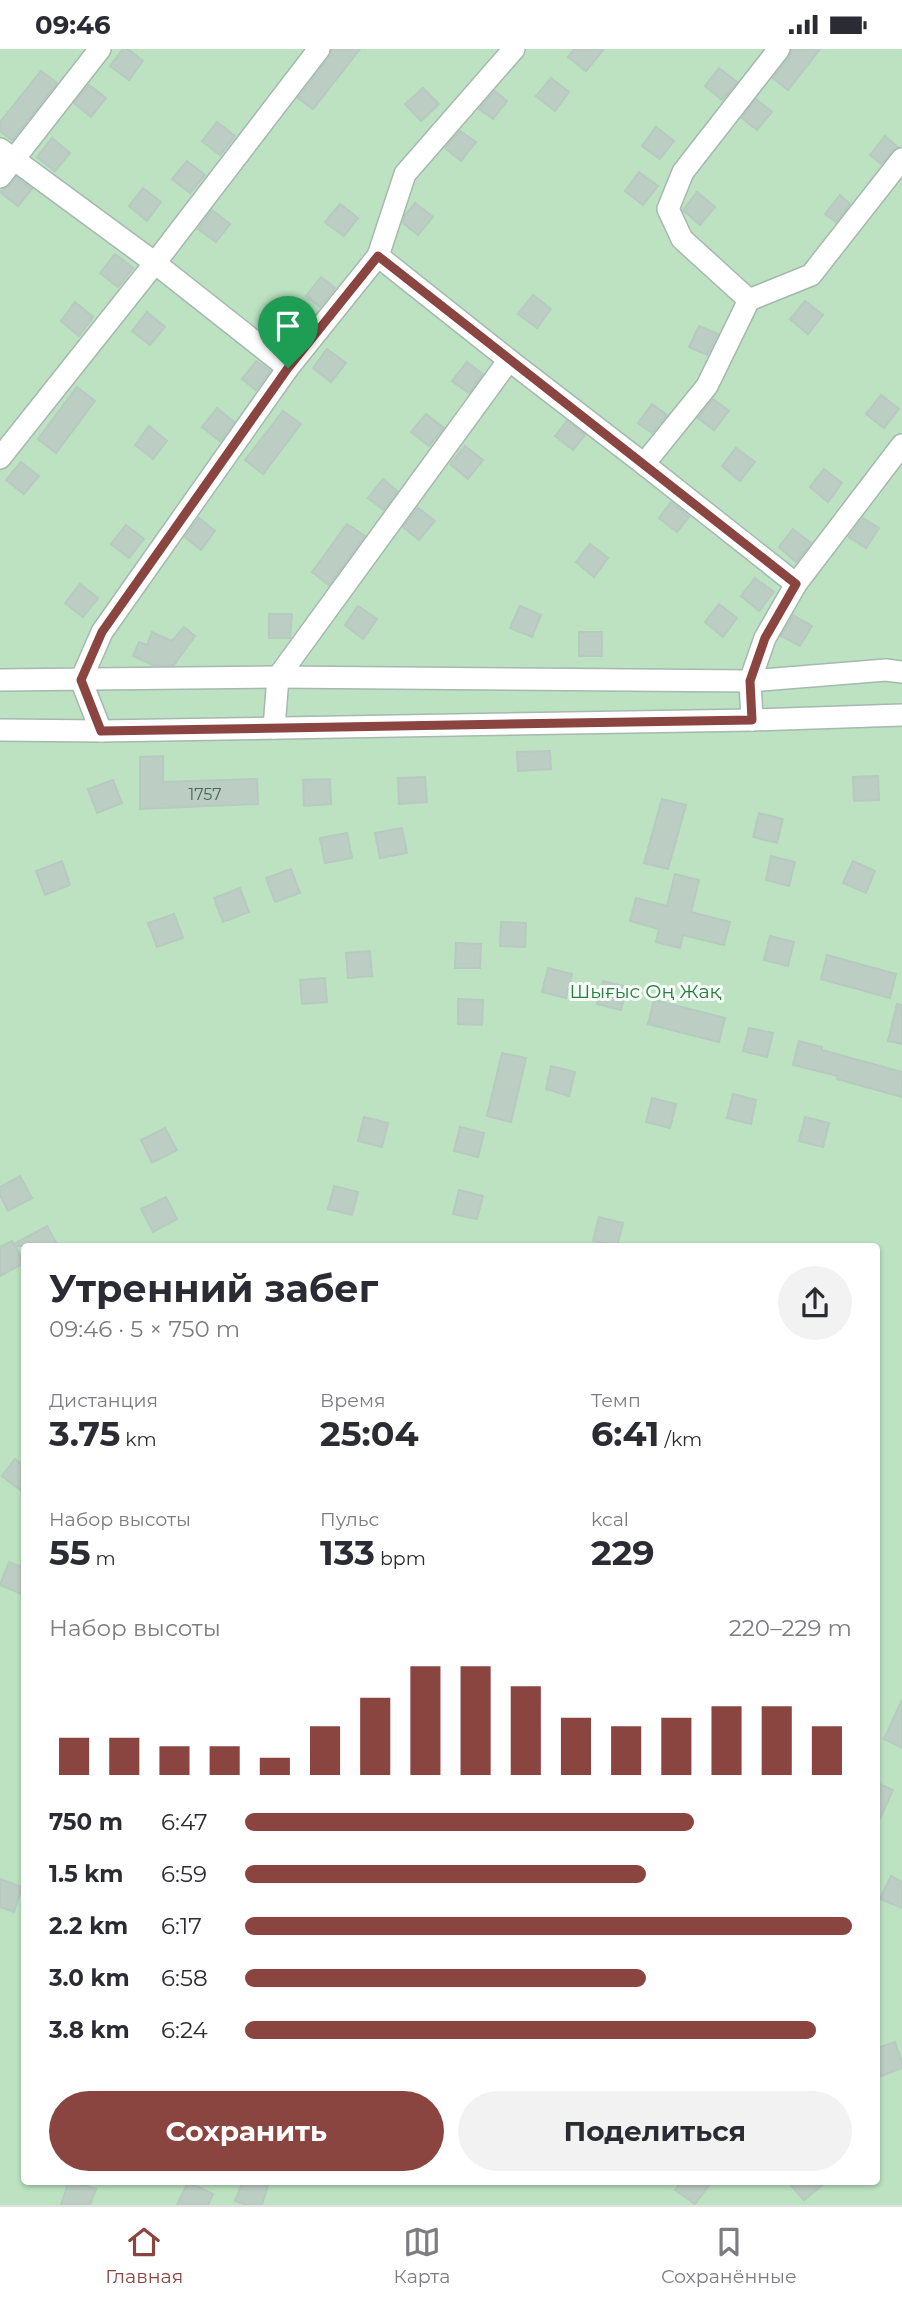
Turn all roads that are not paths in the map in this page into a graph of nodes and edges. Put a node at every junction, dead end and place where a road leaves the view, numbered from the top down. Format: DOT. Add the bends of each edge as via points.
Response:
graph roads {
  1 [pos="100,49"];
  2 [pos="319,49"];
  3 [pos="514,49"];
  4 [pos="779,49"];
  5 [pos="7,155"];
  6 [pos="902,159"];
  7 [pos="0,177"];
  8 [pos="378,256"];
  9 [pos="155,263"];
  10 [pos="750,300"];
  11 [pos="509,360"];
  12 [pos="288,368"];
  13 [pos="902,445"];
  14 [pos="0,458"];
  15 [pos="644,464"];
  16 [pos="796,584"];
  17 [pos="902,672"];
  18 [pos="278,677"];
  19 [pos="0,680"];
  20 [pos="81,680"];
  21 [pos="750,681"];
  22 [pos="902,715"];
  23 [pos="752,720"];
  24 [pos="274,728"];
  25 [pos="0,730"];
  26 [pos="101,731"];
  1 -- 5 [label="street"];
  2 -- 9 [label="street"];
  3 -- 8 [label="street" via="405,174"];
  4 -- 10 [label="street" via="683,172 668,208 682,239"];
  5 -- 7 [label="street"];
  5 -- 9 [label="street"];
  6 -- 10 [label="street" via="811,275"];
  8 -- 11 [label="street"];
  8 -- 12 [label="street"];
  9 -- 12 [label="street"];
  9 -- 14 [label="street"];
  10 -- 15 [label="street" via="707,386"];
  11 -- 15 [label="street"];
  11 -- 18 [label="street"];
  12 -- 20 [label="street" via="102,632"];
  13 -- 16 [label="street"];
  15 -- 16 [label="street"];
  16 -- 21 [label="street" via="765,638"];
  17 -- 21 [label="street"];
  18 -- 20 [label="street"];
  18 -- 21 [label="street"];
  18 -- 24 [label="street"];
  19 -- 20 [label="street"];
  20 -- 26 [label="street"];
  21 -- 23 [label="street"];
  22 -- 23 [label="street"];
  23 -- 24 [label="street"];
  24 -- 26 [label="street"];
  25 -- 26 [label="street"];
}
